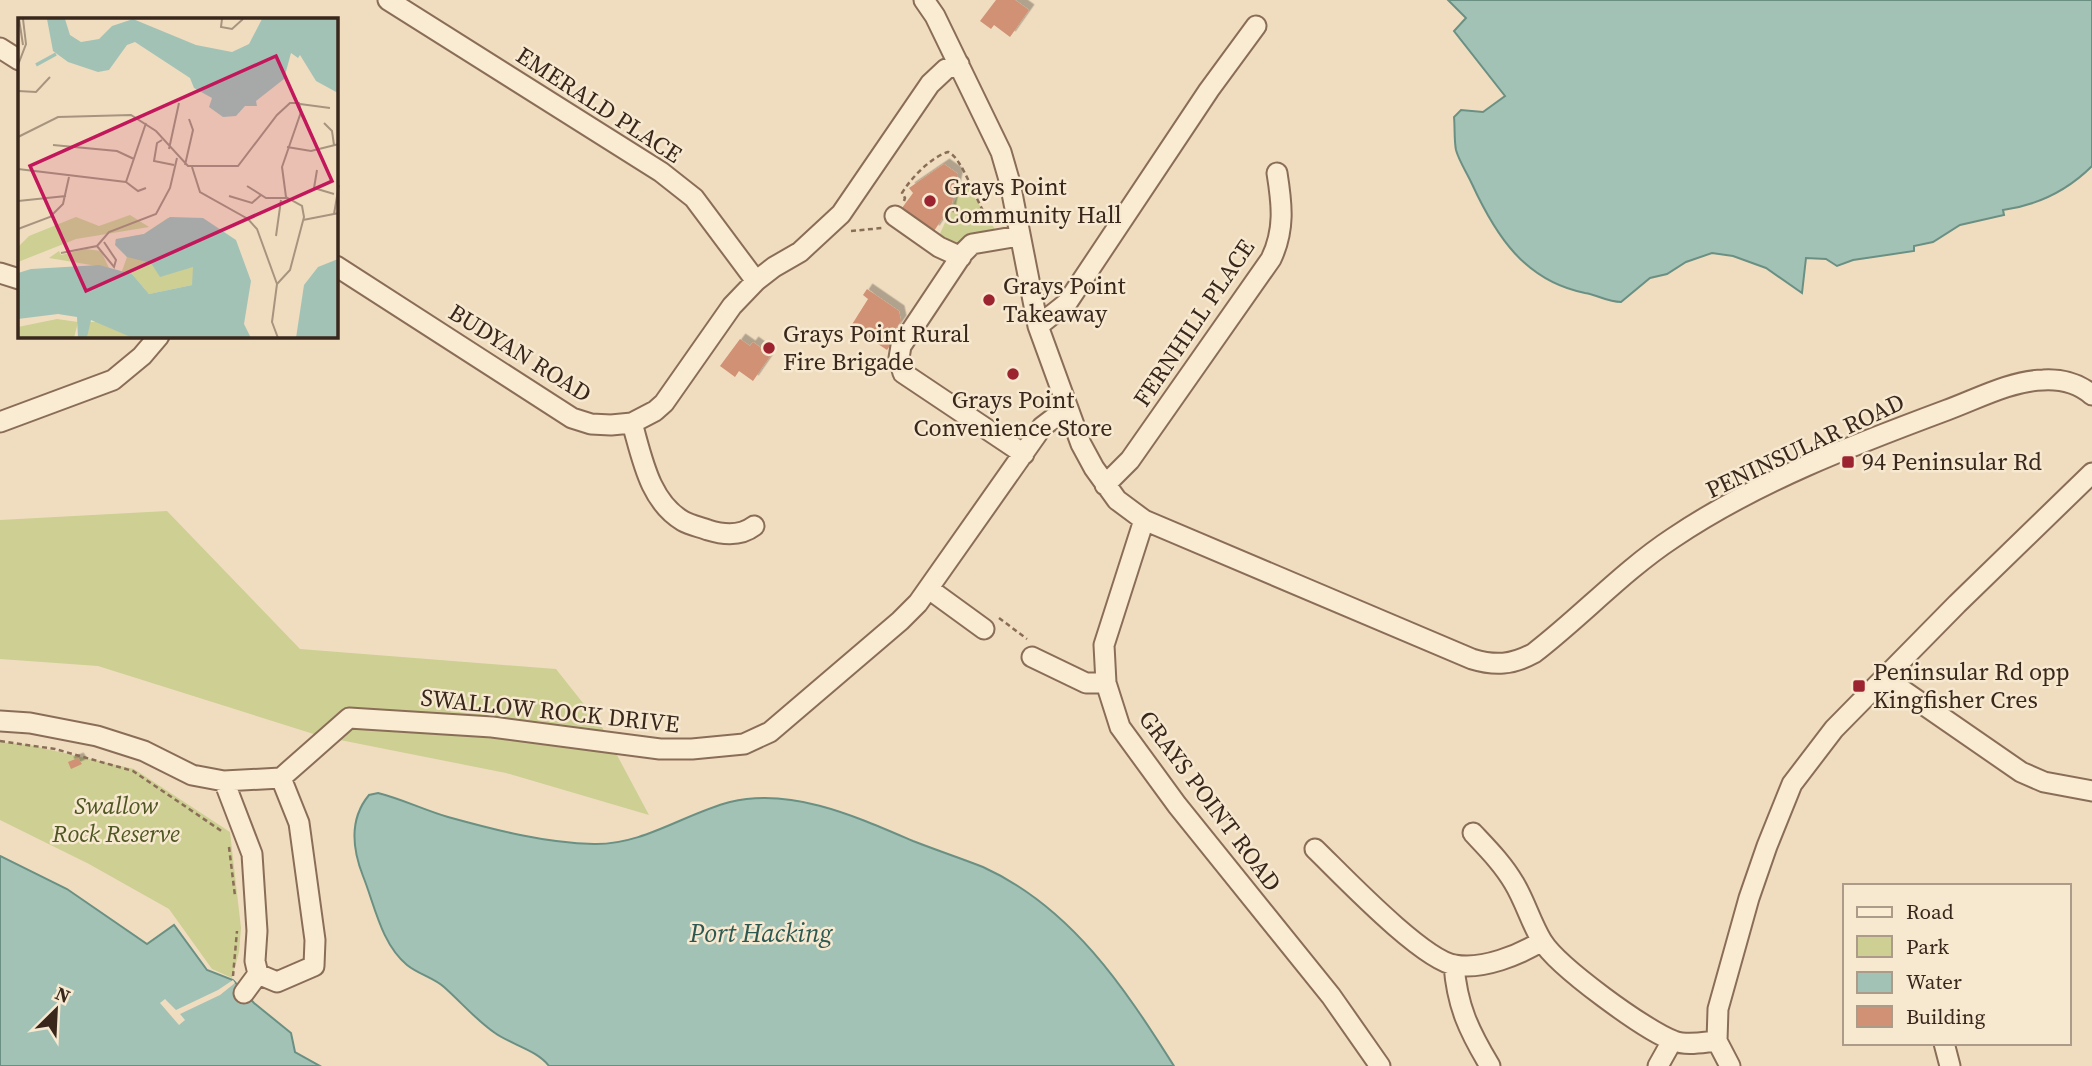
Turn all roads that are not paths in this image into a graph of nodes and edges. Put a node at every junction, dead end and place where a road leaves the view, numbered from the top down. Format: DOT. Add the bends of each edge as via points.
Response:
graph roads {
  1 [pos="388,0"];
  2 [pos="924,0"];
  3 [pos="1256,26"];
  4 [pos="0,48"];
  5 [pos="18,59"];
  6 [pos="959,64"];
  7 [pos="1277,173"];
  8 [pos="895,216"];
  9 [pos="1013,237"];
  10 [pos="961,257"];
  11 [pos="338,267"];
  12 [pos="0,273"];
  13 [pos="18,279"];
  14 [pos="755,281"];
  15 [pos="1038,326"];
  16 [pos="157,338"];
  17 [pos="2092,395"];
  18 [pos="1068,408"];
  19 [pos="0,422"];
  20 [pos="632,423"];
  21 [pos="1024,454"];
  22 [pos="2092,473"];
  23 [pos="1105,485"];
  24 [pos="1144,520"];
  25 [pos="754,526"];
  26 [pos="929,589"];
  27 [pos="984,629"];
  28 [pos="1032,657"];
  29 [pos="1885,678"];
  30 [pos="1106,683"];
  31 [pos="0,721"];
  32 [pos="281,778"];
  33 [pos="224,782"];
  34 [pos="2092,791"];
  35 [pos="1473,833"];
  36 [pos="1315,849"];
  37 [pos="1542,941"];
  38 [pos="1454,965"];
  39 [pos="258,974"];
  40 [pos="238,986"];
  41 [pos="1672,1041"];
  42 [pos="1717,1041"];
  43 [pos="1945,1045"];
  44 [pos="1380,1066"];
  45 [pos="1490,1066"];
  46 [pos="1658,1066"];
  47 [pos="1730,1066"];
  48 [pos="1950,1066"];
  1 -- 14 [label="street, EMERALD PLACE" via="661,172 694,198"];
  2 -- 6 [label="street"];
  3 -- 15 [label="street" via="1067,303"];
  4 -- 5 [label="street"];
  6 -- 9 [label="street" via="1001,152 1010,183"];
  6 -- 14 [label="street" via="930,84 841,214 800,252"];
  7 -- 23 [label="street, FERNHILL PLACE" via="1282,225 1270,259 1129,460"];
  8 -- 10 [label="street"];
  9 -- 10 [label="street" via="972,244"];
  9 -- 15 [label="street"];
  10 -- 21 [label="street" via="901,346 903,373"];
  11 -- 20 [label="street, BUDYAN ROAD" via="572,418 591,424"];
  12 -- 13 [label="street"];
  14 -- 20 [label="street" via="732,306 671,396"];
  15 -- 18 [label="street"];
  16 -- 19 [label="street" via="113,380"];
  17 -- 24 [label="street, PENINSULAR ROAD" via="2073,383 2028,381 1787,475 1673,538 1534,653 1499,665 1453,652"];
  18 -- 21 [label="street, SWALLOW ROCK DRIVE" via="1042,427"];
  18 -- 23 [label="street"];
  20 -- 25 [label="street" via="646,472 662,503 684,521 722,534 746,532"];
  21 -- 26 [label="street, SWALLOW ROCK DRIVE"];
  22 -- 29 [label="street"];
  23 -- 24 [label="street"];
  24 -- 30 [label="street, GRAYS POINT ROAD" via="1104,645"];
  26 -- 27 [label="street"];
  26 -- 32 [label="street, SWALLOW ROCK DRIVE" via="900,621 770,732 744,744 660,750 492,727 349,718"];
  28 -- 30 [label="street" via="1086,683"];
  29 -- 34 [label="street" via="2021,772 2044,782"];
  29 -- 42 [label="street" via="1813,753 1783,802 1721,997"];
  30 -- 44 [label="street, GRAYS POINT ROAD" via="1120,727 1331,996"];
  31 -- 33 [label="street" via="97,736 144,751 192,775"];
  32 -- 33 [label="street"];
  32 -- 39 [label="street" via="299,823 315,940 314,966 277,982"];
  33 -- 39 [label="street" via="252,854"];
  35 -- 37 [label="street" via="1513,881"];
  36 -- 38 [label="street" via="1413,941"];
  37 -- 38 [label="street" via="1489,962"];
  37 -- 41 [label="street" via="1572,973"];
  38 -- 45 [label="street" via="1460,1006"];
  39 -- 40 [label="street"];
  41 -- 42 [label="street"];
  41 -- 46 [label="street"];
  42 -- 47 [label="street"];
  43 -- 48 [label="street"];
}
